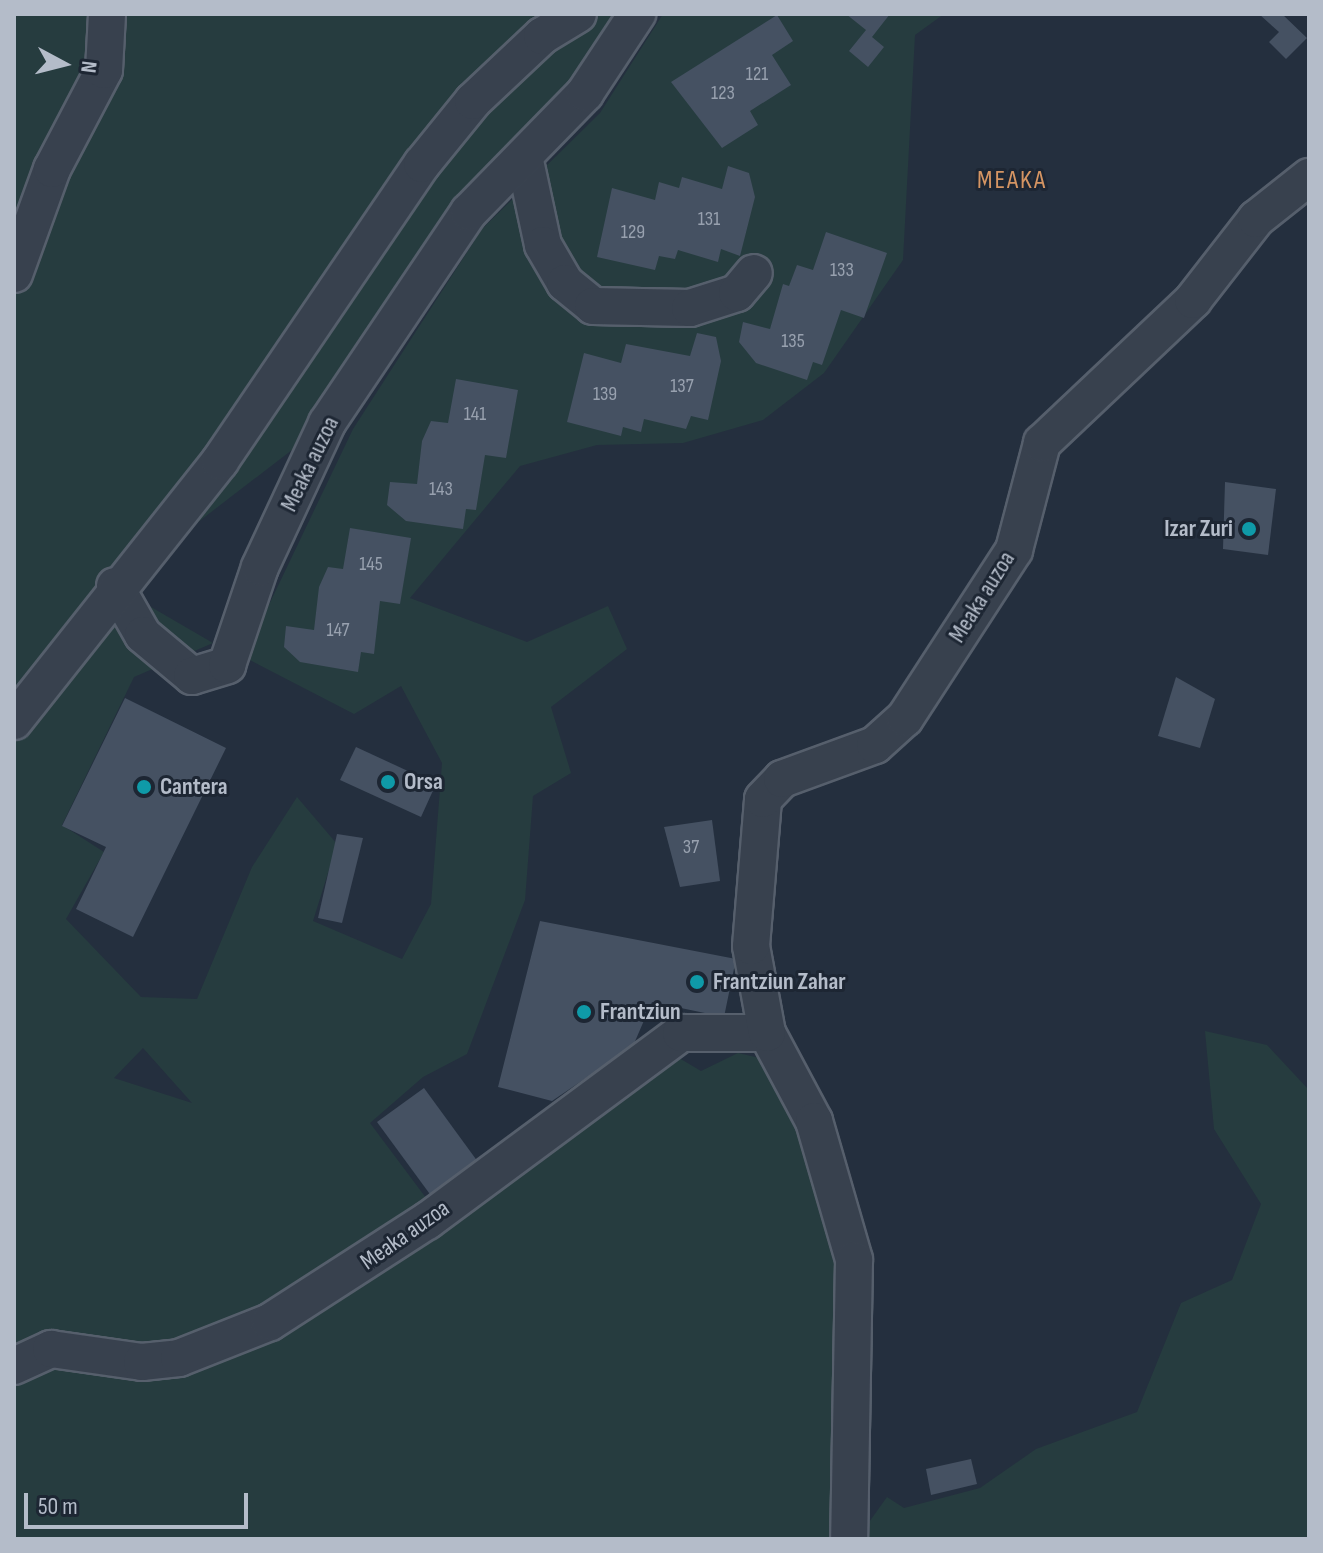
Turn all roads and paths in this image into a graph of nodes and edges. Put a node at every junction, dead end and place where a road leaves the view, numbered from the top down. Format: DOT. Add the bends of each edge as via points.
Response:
graph roads {
  1 [pos="107,14"];
  2 [pos="578,14"];
  3 [pos="637,14"];
  4 [pos="525,161"];
  5 [pos="1309,177"];
  6 [pos="754,273"];
  7 [pos="14,274"];
  8 [pos="115,586"];
  9 [pos="14,721"];
  10 [pos="767,1033"];
  11 [pos="14,1366"];
  12 [pos="849,1539"];
  1 -- 7 [label="street" via="104,70 52,169"];
  2 -- 8 [label="street" via="485,90 422,164 220,461"];
  3 -- 4 [label="street, Meaka auzoa" via="585,93"];
  4 -- 6 [label="street" via="543,245 565,283 593,306 690,308 737,293"];
  4 -- 8 [label="street, Meaka auzoa" via="469,212 327,423 260,567 227,665 192,676 143,635"];
  5 -- 10 [label="street, Meaka auzoa" via="1256,219 1193,300 1042,443 1014,550 905,718 875,745 782,779 763,799 751,946"];
  8 -- 9 [label="street"];
  10 -- 11 [label="street, Meaka auzoa" via="681,1033 427,1221 270,1322 179,1358 142,1362 51,1349"];
  10 -- 12 [label="street, Meaka auzoa" via="814,1121 854,1260"];
}
